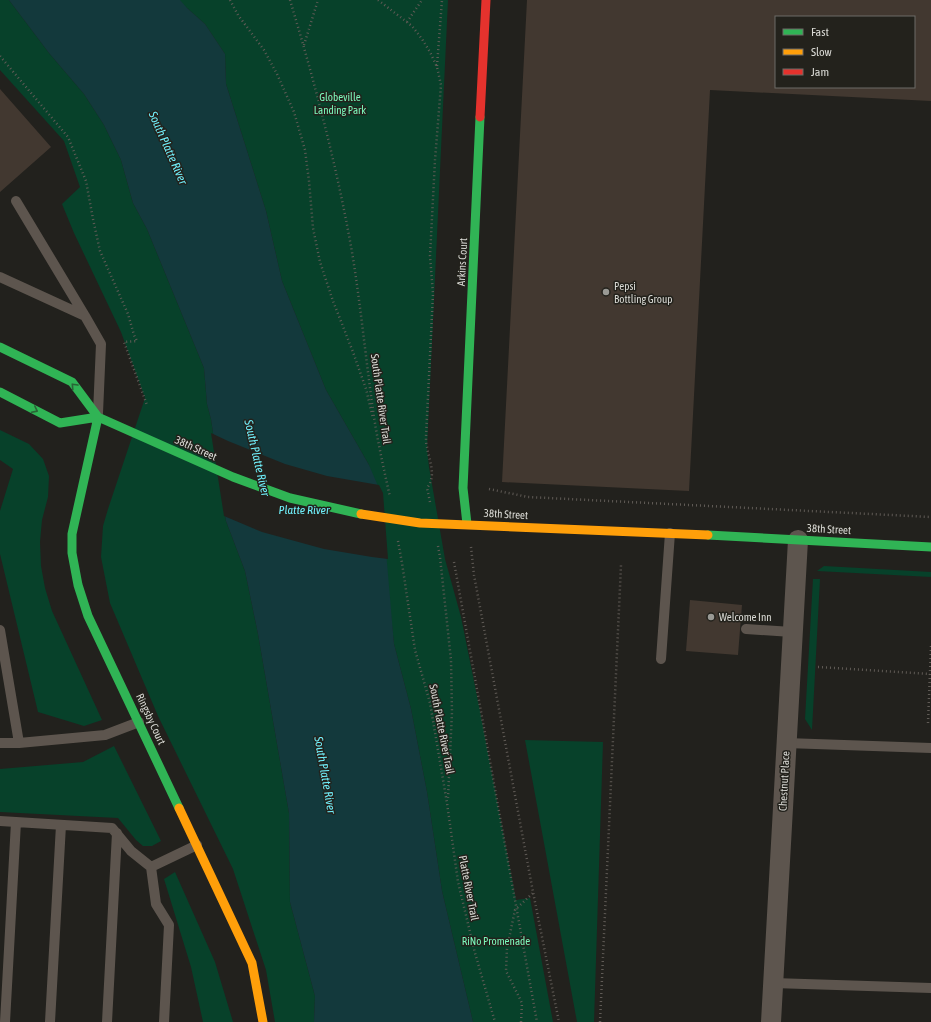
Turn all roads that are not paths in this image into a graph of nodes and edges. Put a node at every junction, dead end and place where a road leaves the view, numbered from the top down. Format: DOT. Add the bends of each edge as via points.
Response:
graph roads {
  1 [pos="486,0"];
  2 [pos="16,201"];
  3 [pos="0,277"];
  4 [pos="85,316"];
  5 [pos="0,347"];
  6 [pos="0,392"];
  7 [pos="98,416"];
  8 [pos="467,524"];
  9 [pos="670,533"];
  10 [pos="798,540"];
  11 [pos="931,547"];
  12 [pos="746,629"];
  13 [pos="0,630"];
  14 [pos="792,632"];
  15 [pos="661,659"];
  16 [pos="139,722"];
  17 [pos="0,743"];
  18 [pos="19,743"];
  19 [pos="786,743"];
  20 [pos="931,748"];
  21 [pos="0,821"];
  22 [pos="16,822"];
  23 [pos="61,825"];
  24 [pos="117,833"];
  25 [pos="197,845"];
  26 [pos="151,867"];
  27 [pos="773,983"];
  28 [pos="931,988"];
  29 [pos="5,1022"];
  30 [pos="50,1022"];
  31 [pos="107,1022"];
  32 [pos="164,1022"];
  33 [pos="263,1022"];
  34 [pos="771,1022"];
  1 -- 8 [label="street, Arkins Court" via="463,488"];
  2 -- 4 [label="lane"];
  3 -- 4 [label="lane"];
  4 -- 7 [label="lane" via="101,344"];
  7 -- 5 [label="street, one-way" via="72,382"];
  6 -- 7 [label="street, one-way" via="60,423"];
  7 -- 8 [label="street, 38th Street" via="233,477 290,498 420,523"];
  7 -- 16 [label="street, Ringsby Court" via="72,534 72,553 78,585 88,616"];
  8 -- 9 [label="street, 38th Street"];
  9 -- 10 [label="street, 38th Street"];
  9 -- 15 [label="lane"];
  10 -- 11 [label="street, 38th Street"];
  10 -- 14 [label="street, Chestnut Place"];
  12 -- 14 [label="lane"];
  13 -- 18 [label="lane"];
  14 -- 19 [label="street, Chestnut Place"];
  16 -- 18 [label="lane" via="105,735"];
  16 -- 25 [label="street, Ringsby Court"];
  17 -- 18 [label="lane"];
  19 -- 20 [label="lane"];
  19 -- 27 [label="street, Chestnut Place"];
  21 -- 22 [label="lane"];
  22 -- 23 [label="lane"];
  22 -- 29 [label="lane"];
  23 -- 24 [label="lane" via="112,828"];
  23 -- 30 [label="lane"];
  24 -- 26 [label="lane" via="131,851"];
  24 -- 31 [label="lane"];
  25 -- 26 [label="lane"];
  25 -- 33 [label="street, Ringsby Court" via="252,963"];
  26 -- 32 [label="lane" via="156,904 169,925"];
  27 -- 28 [label="lane"];
  27 -- 34 [label="street, Chestnut Place"];
}
